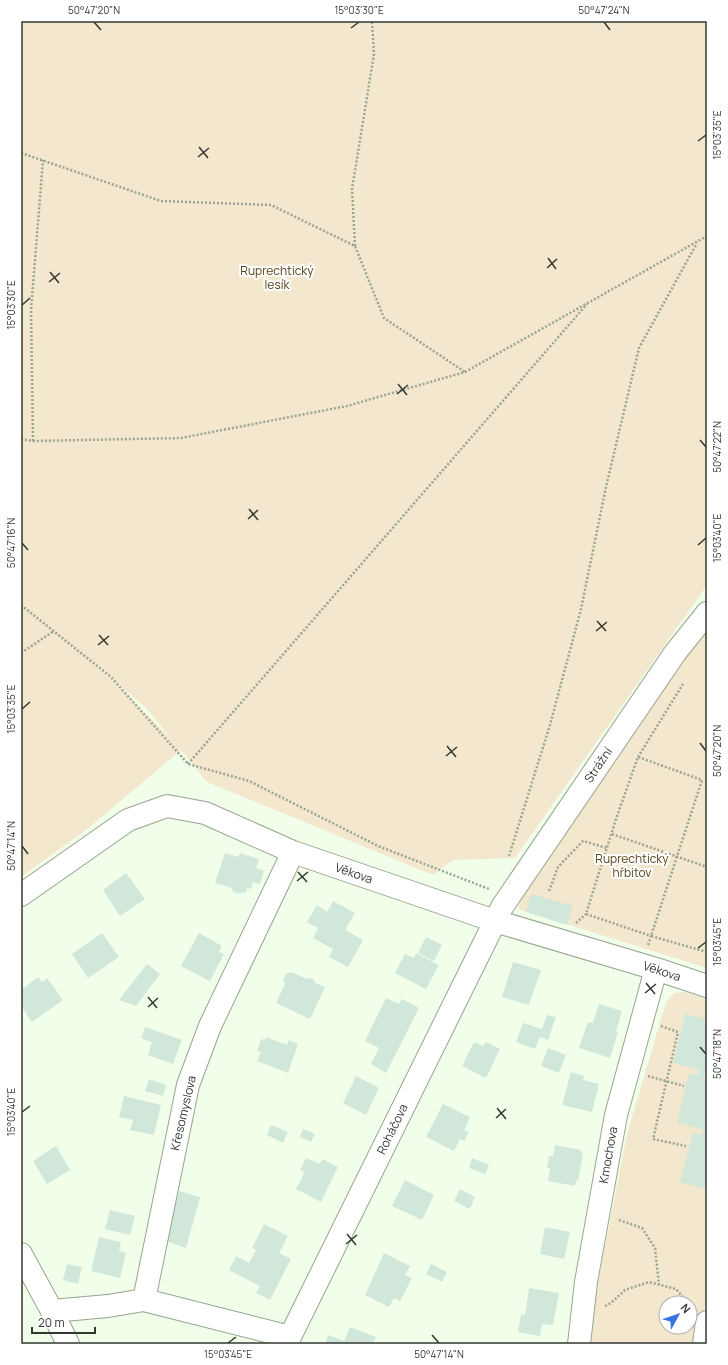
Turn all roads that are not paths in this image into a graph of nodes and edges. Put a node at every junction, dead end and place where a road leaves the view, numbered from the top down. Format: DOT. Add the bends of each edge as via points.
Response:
graph roads {
  1 [pos="707,613"];
  2 [pos="293,852"];
  3 [pos="21,895"];
  4 [pos="498,914"];
  5 [pos="649,967"];
  6 [pos="707,986"];
  7 [pos="21,1254"];
  8 [pos="144,1300"];
  9 [pos="52,1311"];
  10 [pos="707,1322"];
  11 [pos="289,1340"];
  12 [pos="68,1344"];
  13 [pos="579,1344"];
  14 [pos="704,1344"];
  1 -- 4 [label="street, Strážní" via="674,653"];
  2 -- 3 [label="street, Věkova" via="205,813 167,806 128,820"];
  2 -- 4 [label="street, Věkova"];
  2 -- 8 [label="street, Křesomyslova" via="210,1026 188,1085"];
  4 -- 5 [label="street, Věkova"];
  4 -- 11 [label="street, Roháčova"];
  5 -- 6 [label="street, Věkova"];
  5 -- 13 [label="street, Kmochova" via="642,1020 616,1115 586,1282"];
  7 -- 9 [label="street"];
  8 -- 9 [label="street"];
  8 -- 11 [label="street, Roháčova"];
  9 -- 12 [label="street"];
  10 -- 14 [label="street"];
}
